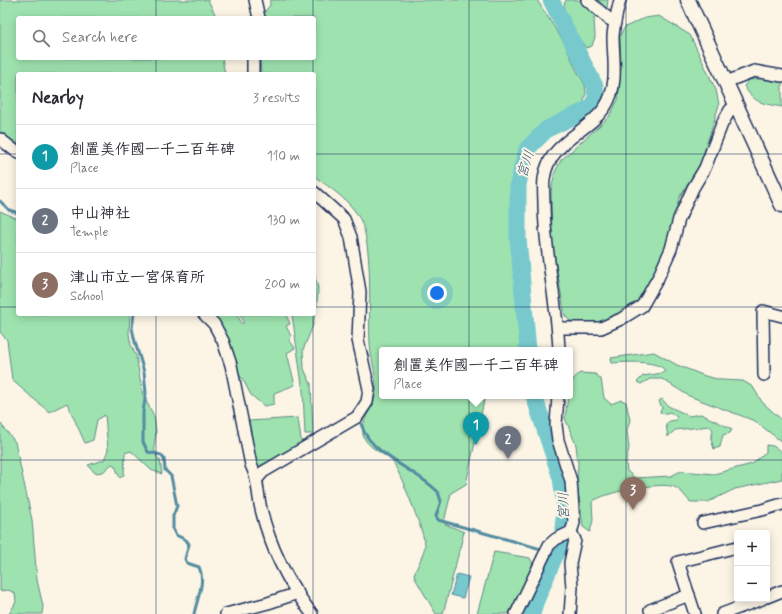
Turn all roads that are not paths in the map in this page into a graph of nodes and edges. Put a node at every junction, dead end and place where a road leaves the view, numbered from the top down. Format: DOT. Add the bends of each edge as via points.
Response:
graph roads {
  1 [pos="255,0"];
  2 [pos="587,0"];
  3 [pos="620,0"];
  4 [pos="688,0"];
  5 [pos="259,16"];
  6 [pos="614,22"];
  7 [pos="253,60"];
  8 [pos="253,72"];
  9 [pos="782,76"];
  10 [pos="726,82"];
  11 [pos="736,105"];
  12 [pos="0,139"];
  13 [pos="16,151"];
  14 [pos="316,194"];
  15 [pos="782,205"];
  16 [pos="206,316"];
  17 [pos="782,316"];
  18 [pos="558,328"];
  19 [pos="559,347"];
  20 [pos="764,375"];
  21 [pos="558,399"];
  22 [pos="258,478"];
  23 [pos="782,504"];
  24 [pos="703,523"];
  25 [pos="570,533"];
  26 [pos="734,548"];
  27 [pos="782,591"];
  28 [pos="298,593"];
  29 [pos="689,595"];
  30 [pos="770,596"];
  31 [pos="757,602"];
  32 [pos="257,610"];
  33 [pos="650,610"];
  34 [pos="744,610"];
  35 [pos="226,614"];
  36 [pos="312,614"];
  37 [pos="516,614"];
  38 [pos="570,614"];
  39 [pos="696,614"];
  40 [pos="722,614"];
  1 -- 5 [label="street"];
  2 -- 6 [label="street"];
  3 -- 6 [label="street"];
  4 -- 10 [label="main road"];
  6 -- 18 [label="street" via="614,78 606,107 563,144 549,164 544,178 546,248"];
  7 -- 8 [label="street"];
  9 -- 10 [label="street" via="754,71"];
  10 -- 11 [label="main road"];
  11 -- 15 [label="main road"];
  11 -- 18 [label="street" via="722,124 706,168 693,188 679,219 671,249 642,306 601,328"];
  12 -- 13 [label="street"];
  14 -- 22 [label="street" via="344,219 351,237 360,292 358,340 369,381 367,402 357,417 263,472"];
  16 -- 22 [label="street" via="214,324 223,341 231,365 251,465"];
  17 -- 20 [label="street" via="763,311"];
  18 -- 19 [label="street"];
  21 -- 25 [label="street" via="558,440 571,481 574,522"];
  22 -- 28 [label="street" via="261,508 268,534"];
  23 -- 24 [label="street"];
  25 -- 37 [label="street" via="549,545"];
  25 -- 38 [label="street" via="575,540 570,564"];
  26 -- 29 [label="street" via="678,562"];
  27 -- 30 [label="street"];
  28 -- 32 [label="street"];
  28 -- 36 [label="street"];
  29 -- 33 [label="street"];
  29 -- 39 [label="street"];
  31 -- 34 [label="street"];
  32 -- 35 [label="street"];
  34 -- 40 [label="street"];
}
